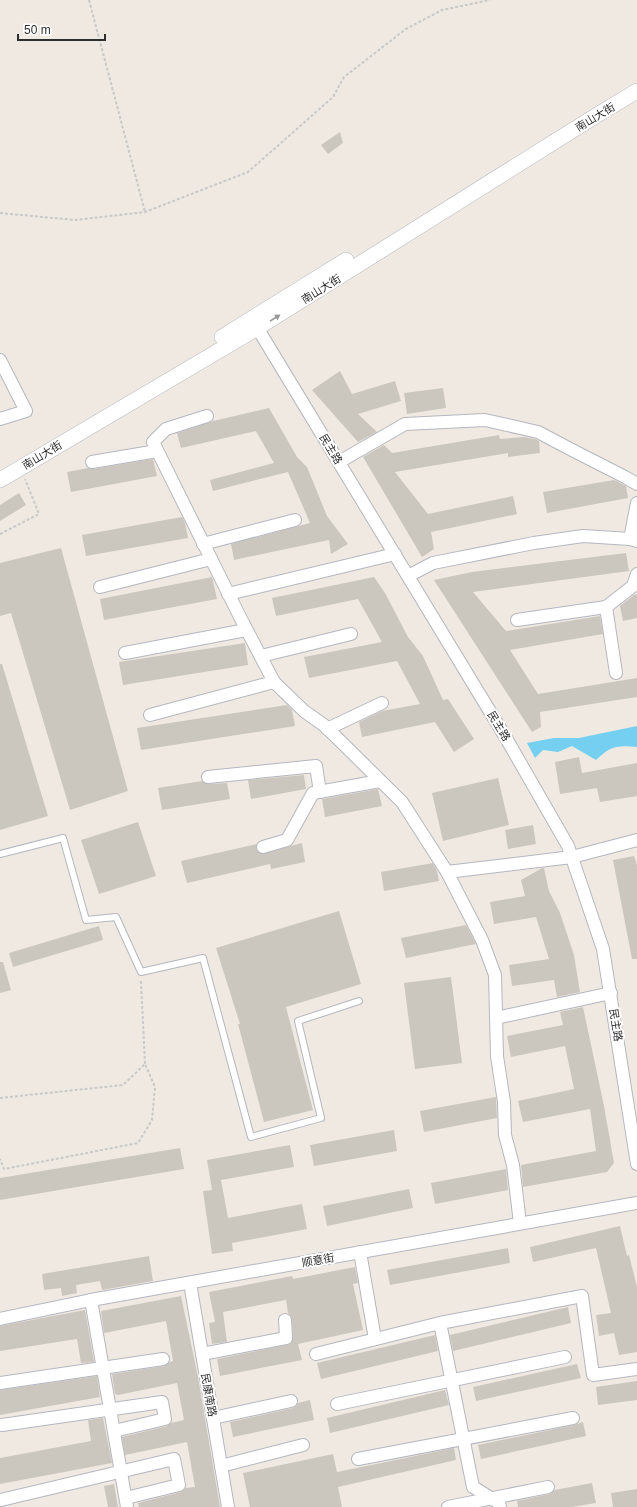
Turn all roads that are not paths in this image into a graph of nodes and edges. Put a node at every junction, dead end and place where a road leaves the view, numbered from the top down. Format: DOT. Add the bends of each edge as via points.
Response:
graph roads {
  1 [pos="637,82"];
  2 [pos="637,91"];
  3 [pos="260,327"];
  4 [pos="0,360"];
  5 [pos="207,416"];
  6 [pos="0,419"];
  7 [pos="157,451"];
  8 [pos="92,462"];
  9 [pos="339,462"];
  10 [pos="0,470"];
  11 [pos="0,480"];
  12 [pos="637,484"];
  13 [pos="637,503"];
  14 [pos="295,520"];
  15 [pos="634,540"];
  16 [pos="203,544"];
  17 [pos="395,554"];
  18 [pos="211,560"];
  19 [pos="637,574"];
  20 [pos="408,576"];
  21 [pos="100,587"];
  22 [pos="228,594"];
  23 [pos="606,607"];
  24 [pos="518,620"];
  25 [pos="246,630"];
  26 [pos="351,634"];
  27 [pos="125,653"];
  28 [pos="261,656"];
  29 [pos="616,673"];
  30 [pos="274,682"];
  31 [pos="382,703"];
  32 [pos="150,715"];
  33 [pos="327,729"];
  34 [pos="208,777"];
  35 [pos="380,780"];
  36 [pos="320,792"];
  37 [pos="637,840"];
  38 [pos="263,847"];
  39 [pos="0,854"];
  40 [pos="572,857"];
  41 [pos="447,872"];
  42 [pos="611,993"];
  43 [pos="359,1001"];
  44 [pos="496,1018"];
  45 [pos="637,1164"];
  46 [pos="637,1203"];
  47 [pos="520,1224"];
  48 [pos="360,1252"];
  49 [pos="190,1283"];
  50 [pos="91,1300"];
  51 [pos="0,1320"];
  52 [pos="285,1320"];
  53 [pos="440,1323"];
  54 [pos="374,1339"];
  55 [pos="202,1354"];
  56 [pos="316,1354"];
  57 [pos="565,1357"];
  58 [pos="163,1359"];
  59 [pos="103,1368"];
  60 [pos="637,1369"];
  61 [pos="452,1381"];
  62 [pos="0,1383"];
  63 [pos="291,1401"];
  64 [pos="337,1404"];
  65 [pos="110,1410"];
  66 [pos="213,1418"];
  67 [pos="573,1418"];
  68 [pos="2,1425"];
  69 [pos="114,1431"];
  70 [pos="464,1439"];
  71 [pos="302,1445"];
  72 [pos="358,1459"];
  73 [pos="221,1466"];
  74 [pos="121,1472"];
  75 [pos="548,1487"];
  76 [pos="1,1500"];
  77 [pos="126,1502"];
  78 [pos="496,1503"];
  79 [pos="228,1507"];
  80 [pos="448,1507"];
  1 -- 10 [label="street, 南山大街" via="265,311"];
  3 -- 2 [label="street, 南山大街, one-way"];
  3 -- 9 [label="street, 民主路" via="261,334"];
  3 -- 11 [label="street, 南山大街"];
  4 -- 6 [label="street" via="26,411"];
  5 -- 7 [label="street" via="166,429 153,442"];
  7 -- 8 [label="street"];
  7 -- 16 [label="street"];
  9 -- 12 [label="street" via="405,424 486,420 538,432"];
  9 -- 17 [label="street, 民主路"];
  13 -- 15 [label="street"];
  14 -- 16 [label="street"];
  15 -- 20 [label="street" via="583,536 534,543 434,563"];
  16 -- 18 [label="street"];
  17 -- 20 [label="street, 民主路"];
  17 -- 22 [label="street"];
  18 -- 21 [label="street"];
  18 -- 22 [label="street"];
  19 -- 23 [label="street" via="633,586"];
  20 -- 40 [label="street, 民主路" via="506,738"];
  22 -- 25 [label="street"];
  23 -- 24 [label="street"];
  23 -- 29 [label="street"];
  25 -- 27 [label="street"];
  25 -- 28 [label="street"];
  26 -- 28 [label="street"];
  28 -- 30 [label="street"];
  30 -- 32 [label="street"];
  30 -- 33 [label="street"];
  31 -- 33 [label="street"];
  33 -- 35 [label="street"];
  34 -- 36 [label="street" via="316,766"];
  35 -- 36 [label="street"];
  35 -- 41 [label="street" via="402,802"];
  36 -- 38 [label="street" via="313,793 287,840"];
  37 -- 40 [label="street"];
  39 -- 43 [label="lane" via="63,838 86,920 116,917 141,972 203,958 251,1137 321,1118 298,1021"];
  40 -- 41 [label="street"];
  40 -- 42 [label="street, 民主路" via="603,949"];
  41 -- 44 [label="street" via="482,940 495,975"];
  42 -- 44 [label="street"];
  42 -- 45 [label="street, 民主路"];
  44 -- 47 [label="street" via="505,1135 513,1165"];
  46 -- 47 [label="street, 顺意街"];
  47 -- 48 [label="street, 顺意街"];
  48 -- 49 [label="street, 顺意街"];
  48 -- 54 [label="street"];
  49 -- 50 [label="street, 顺意街"];
  49 -- 55 [label="street, 民康南路"];
  50 -- 51 [label="street, 顺意街"];
  50 -- 59 [label="street"];
  52 -- 55 [label="street" via="286,1338"];
  53 -- 54 [label="street"];
  53 -- 60 [label="street" via="582,1296 594,1375"];
  53 -- 61 [label="street"];
  54 -- 56 [label="street"];
  55 -- 66 [label="street, 民康南路"];
  57 -- 61 [label="street"];
  58 -- 59 [label="street"];
  59 -- 62 [label="street"];
  59 -- 65 [label="street"];
  61 -- 64 [label="street"];
  61 -- 70 [label="street"];
  63 -- 66 [label="street"];
  65 -- 68 [label="street"];
  65 -- 69 [label="street"];
  65 -- 69 [label="street" via="162,1402 165,1419"];
  66 -- 73 [label="street, 民康南路"];
  67 -- 70 [label="street"];
  69 -- 74 [label="street"];
  70 -- 72 [label="street"];
  70 -- 78 [label="street" via="473,1487"];
  71 -- 73 [label="street"];
  73 -- 79 [label="street, 民康南路"];
  74 -- 76 [label="street"];
  74 -- 77 [label="street"];
  74 -- 77 [label="street" via="174,1459 179,1485"];
  75 -- 78 [label="street"];
  78 -- 80 [label="street"];
}
